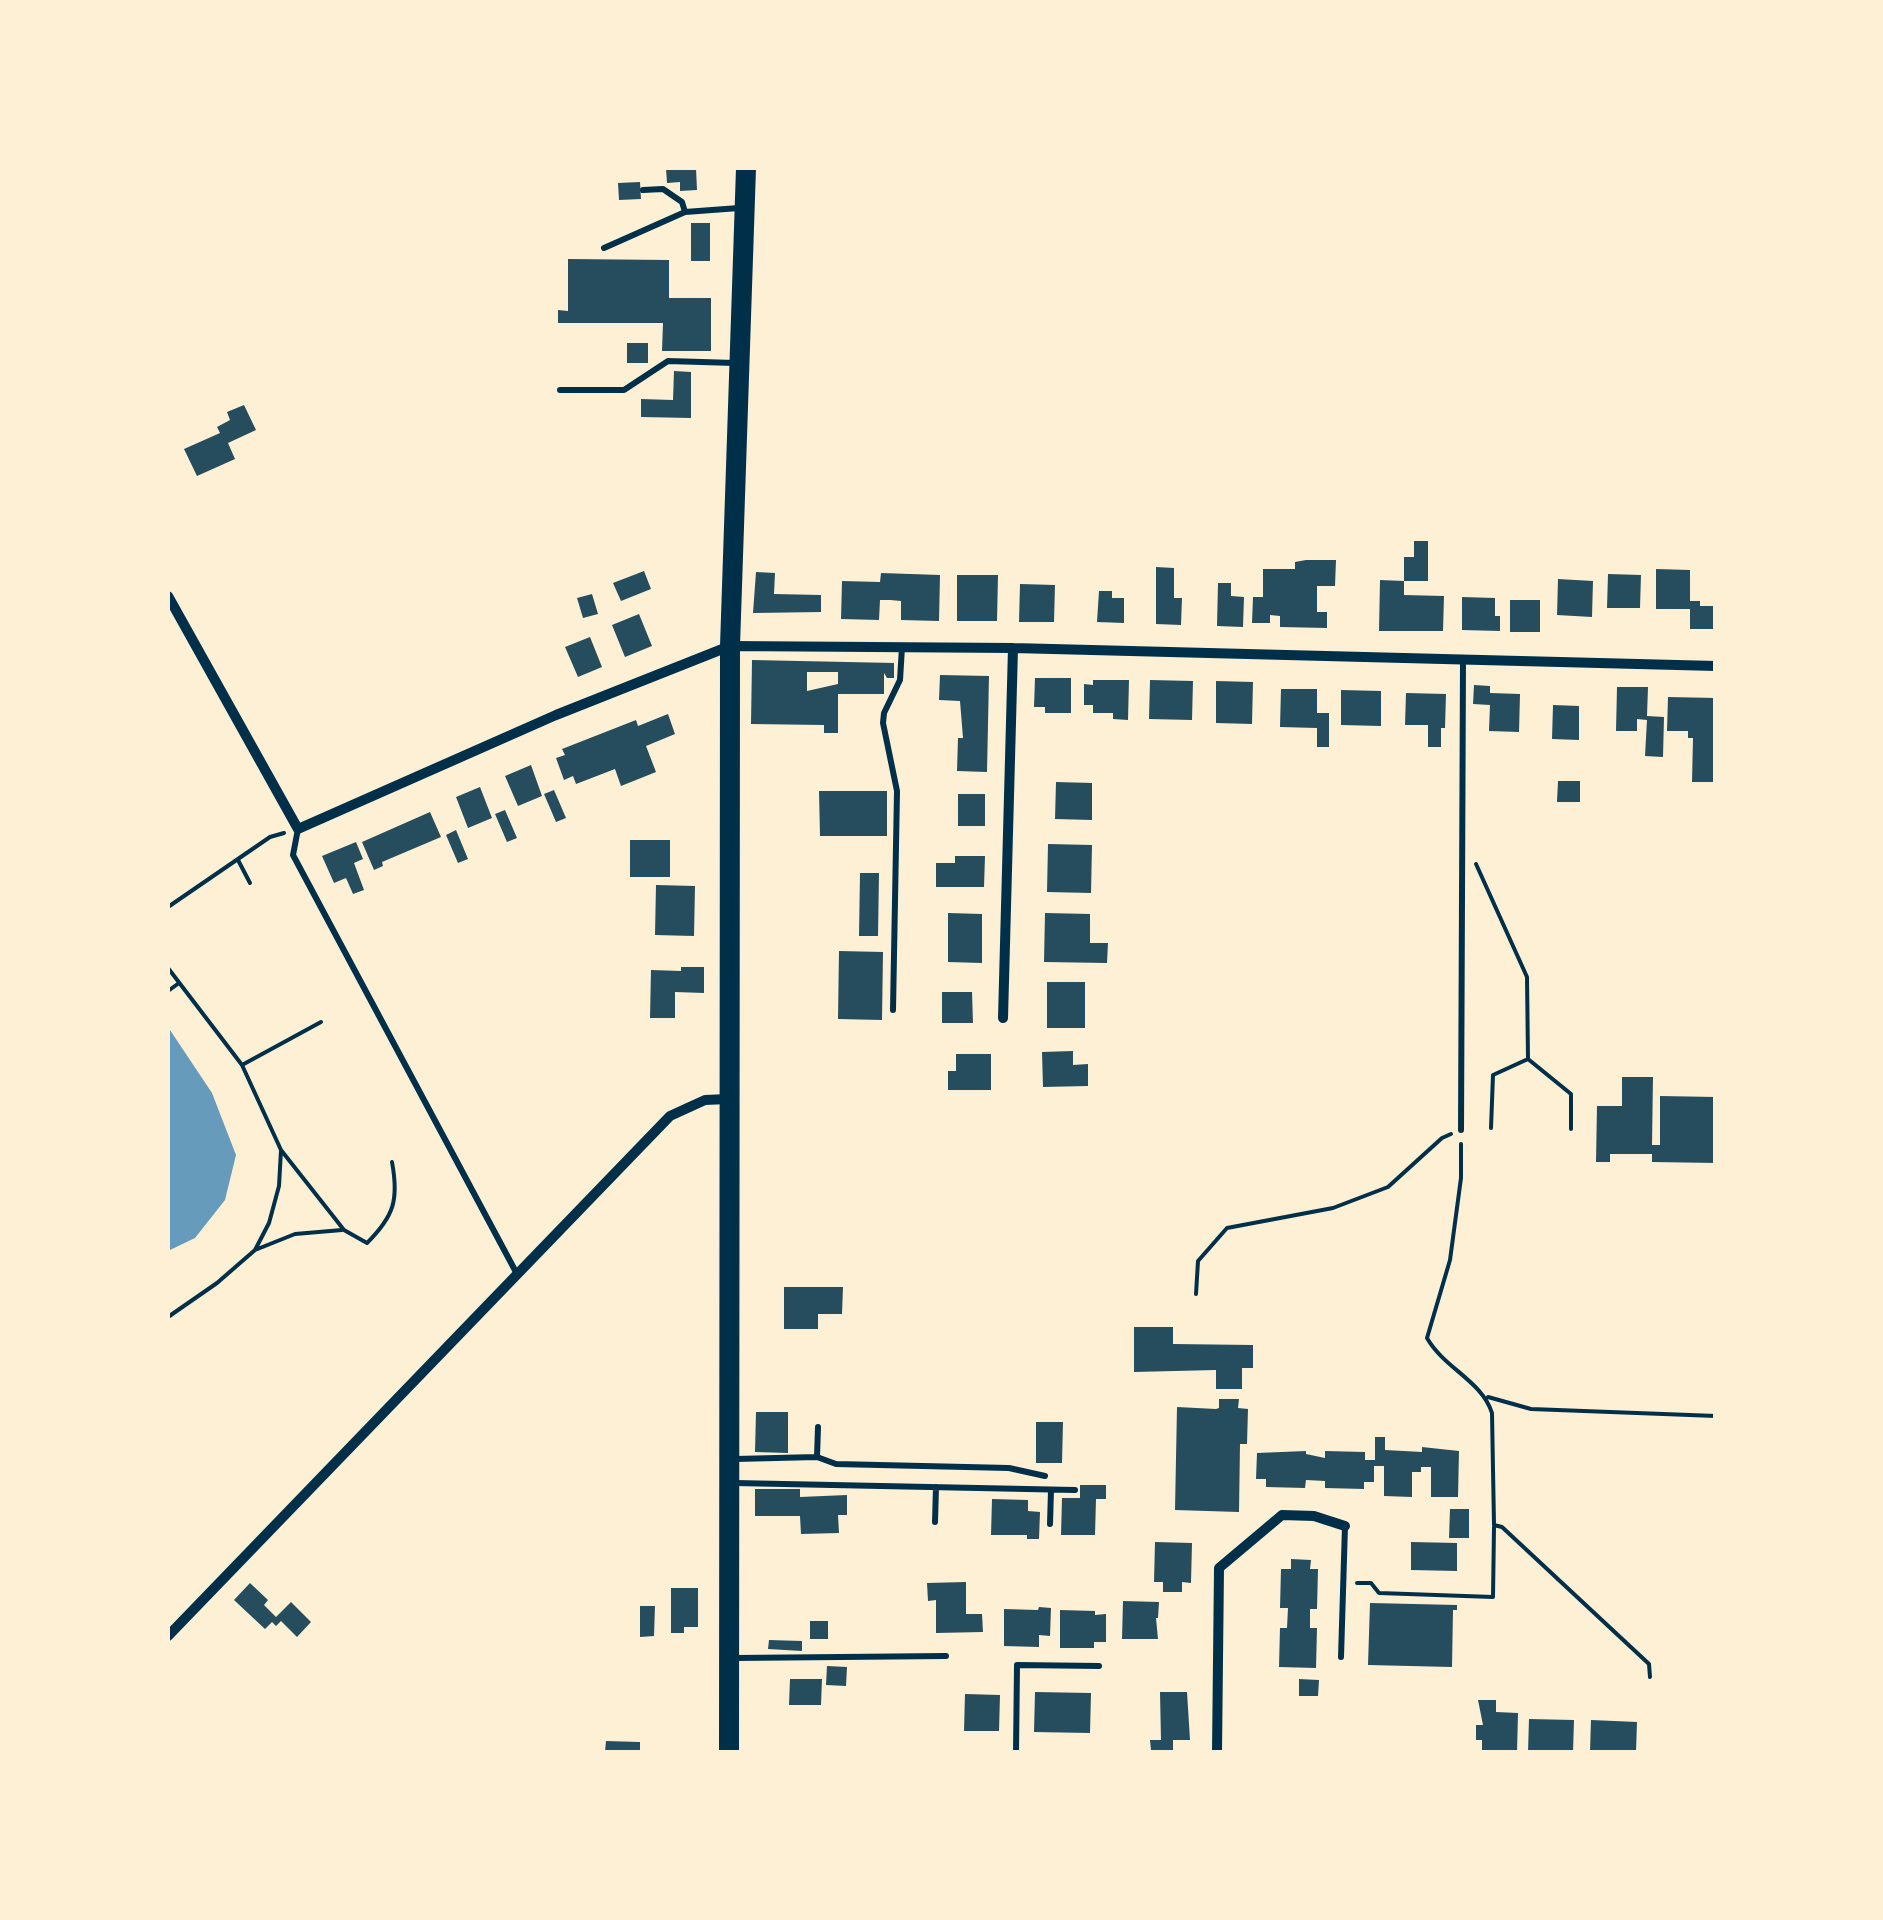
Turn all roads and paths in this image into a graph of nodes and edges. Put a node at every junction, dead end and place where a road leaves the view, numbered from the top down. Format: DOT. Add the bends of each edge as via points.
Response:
graph roads {
  1 [pos="746,168"];
  2 [pos="642,190"];
  3 [pos="746,208"];
  4 [pos="685,212"];
  5 [pos="604,248"];
  6 [pos="741,363"];
  7 [pos="560,390"];
  8 [pos="168,596"];
  9 [pos="730,646"];
  10 [pos="902,646"];
  11 [pos="1013,648"];
  12 [pos="1463,660"];
  13 [pos="1716,666"];
  14 [pos="298,828"];
  15 [pos="1462,854"];
  16 [pos="237,859"];
  17 [pos="250,883"];
  18 [pos="168,907"];
  19 [pos="168,968"];
  20 [pos="179,983"];
  21 [pos="168,991"];
  22 [pos="892,1010"];
  23 [pos="1003,1018"];
  24 [pos="321,1022"];
  25 [pos="1528,1060"];
  26 [pos="242,1064"];
  27 [pos="728,1099"];
  28 [pos="1491,1128"];
  29 [pos="1571,1129"];
  30 [pos="1460,1130"];
  31 [pos="280,1150"];
  32 [pos="392,1162"];
  33 [pos="344,1230"];
  34 [pos="255,1250"];
  35 [pos="518,1274"];
  36 [pos="1196,1294"];
  37 [pos="168,1317"];
  38 [pos="1488,1397"];
  39 [pos="1716,1416"];
  40 [pos="818,1427"];
  41 [pos="818,1457"];
  42 [pos="729,1459"];
  43 [pos="1045,1476"];
  44 [pos="729,1483"];
  45 [pos="936,1487"];
  46 [pos="1050,1490"];
  47 [pos="1075,1490"];
  48 [pos="936,1522"];
  49 [pos="1050,1524"];
  50 [pos="1494,1525"];
  51 [pos="1345,1526"];
  52 [pos="1342,1582"];
  53 [pos="168,1636"];
  54 [pos="946,1656"];
  55 [pos="1341,1657"];
  56 [pos="728,1658"];
  57 [pos="1099,1666"];
  58 [pos="1650,1678"];
  59 [pos="728,1752"];
  60 [pos="1016,1752"];
  61 [pos="1217,1752"];
  1 -- 3 [label="main road"];
  2 -- 4 [label="lane" via="663,188"];
  3 -- 4 [label="lane"];
  3 -- 6 [label="main road"];
  4 -- 5 [label="lane"];
  6 -- 7 [label="lane" via="668,361 624,390"];
  6 -- 9 [label="main road"];
  8 -- 14 [label="street"];
  9 -- 10 [label="street"];
  9 -- 14 [label="street"];
  9 -- 27 [label="main road"];
  10 -- 11 [label="street"];
  10 -- 22 [label="lane" via="900,680 883,724 897,791"];
  11 -- 12 [label="street"];
  11 -- 23 [label="street"];
  12 -- 13 [label="street"];
  12 -- 15 [label="lane"];
  14 -- 16 [label="path"];
  14 -- 35 [label="lane" via="293,856"];
  15 -- 25 [label="path" via="1472,854 1527,978"];
  15 -- 30 [label="lane"];
  16 -- 17 [label="path"];
  16 -- 18 [label="path"];
  19 -- 20 [label="path"];
  20 -- 21 [label="path"];
  20 -- 26 [label="path"];
  24 -- 26 [label="path"];
  25 -- 28 [label="path" via="1493,1075"];
  25 -- 29 [label="path" via="1571,1094"];
  26 -- 31 [label="path"];
  27 -- 35 [label="street" via="705,1100 670,1116"];
  27 -- 42 [label="main road"];
  30 -- 36 [label="path" via="1388,1187 1333,1208 1227,1228 1198,1261"];
  30 -- 38 [label="path" via="1462,1178 1450,1260 1428,1338 1436,1353"];
  31 -- 33 [label="path"];
  31 -- 34 [label="path" via="270,1223"];
  32 -- 33 [label="path" via="395,1203 384,1226 367,1243"];
  33 -- 34 [label="path" via="295,1234"];
  34 -- 37 [label="path"];
  35 -- 53 [label="street"];
  38 -- 39 [label="path" via="1531,1409"];
  38 -- 50 [label="path"];
  40 -- 41 [label="lane"];
  41 -- 42 [label="lane"];
  41 -- 43 [label="lane" via="836,1464 1010,1468"];
  42 -- 44 [label="main road"];
  44 -- 45 [label="lane"];
  44 -- 56 [label="main road"];
  45 -- 46 [label="lane"];
  45 -- 48 [label="lane"];
  46 -- 47 [label="lane"];
  46 -- 49 [label="lane"];
  50 -- 52 [label="path" via="1493,1597 1379,1593 1371,1583"];
  50 -- 58 [label="path" via="1649,1664"];
  51 -- 52 [label="lane"];
  51 -- 61 [label="street" via="1282,1515 1219,1568"];
  52 -- 55 [label="lane"];
  54 -- 56 [label="lane"];
  56 -- 59 [label="main road"];
  57 -- 60 [label="lane" via="1017,1665"];
}
